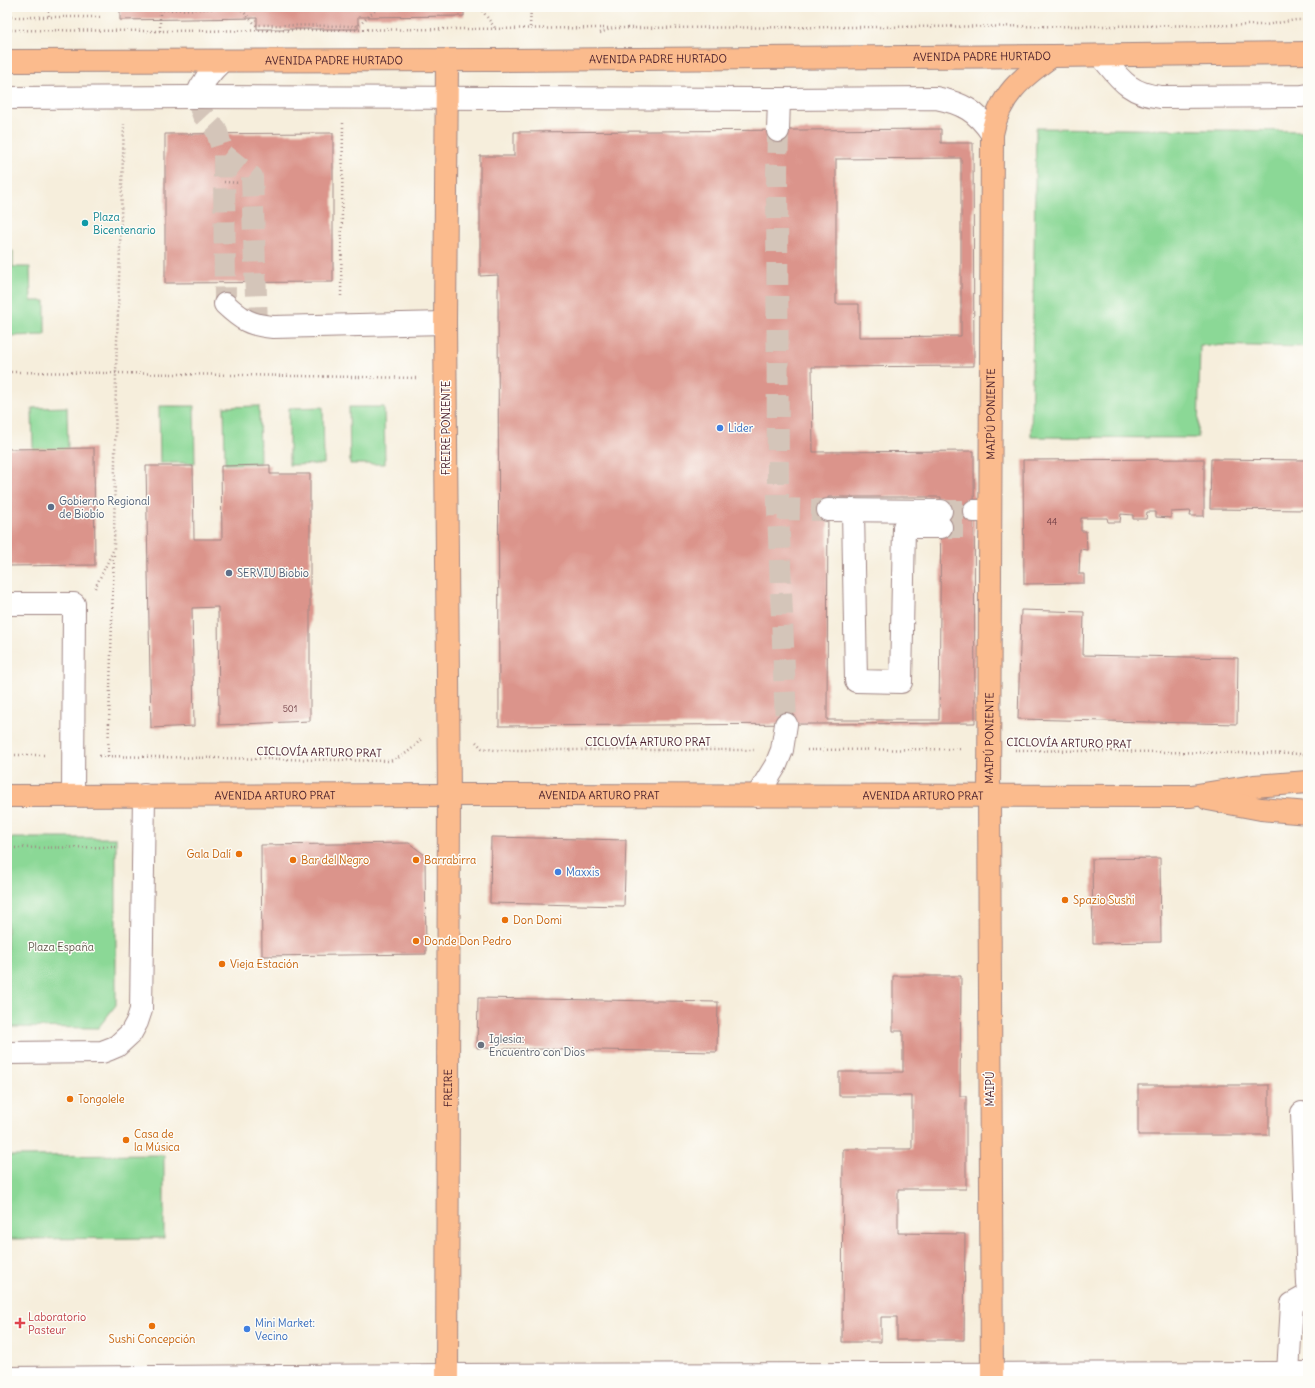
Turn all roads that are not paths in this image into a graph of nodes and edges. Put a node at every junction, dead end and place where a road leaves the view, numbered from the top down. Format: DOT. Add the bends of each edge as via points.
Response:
graph roads {
  1 [pos="1308,53"];
  2 [pos="1052,56"];
  3 [pos="1101,56"];
  4 [pos="222,61"];
  5 [pos="447,61"];
  6 [pos="7,62"];
  7 [pos="1308,95"];
  8 [pos="196,97"];
  9 [pos="448,97"];
  10 [pos="7,98"];
  11 [pos="779,99"];
  12 [pos="778,131"];
  13 [pos="992,134"];
  14 [pos="225,304"];
  15 [pos="445,323"];
  16 [pos="828,510"];
  17 [pos="853,510"];
  18 [pos="7,604"];
  19 [pos="786,724"];
  20 [pos="1308,782"];
  21 [pos="73,795"];
  22 [pos="144,795"];
  23 [pos="449,795"];
  24 [pos="7,796"];
  25 [pos="757,796"];
  26 [pos="989,796"];
  27 [pos="1191,796"];
  28 [pos="1308,813"];
  29 [pos="7,1053"];
  30 [pos="1302,1112"];
  31 [pos="1307,1232"];
  32 [pos="1308,1284"];
  33 [pos="1308,1295"];
  34 [pos="1298,1373"];
  35 [pos="7,1378"];
  36 [pos="446,1378"];
  37 [pos="992,1378"];
  1 -- 3 [label="main road, AVENIDA PADRE HURTADO"];
  2 -- 3 [label="main road, AVENIDA PADRE HURTADO"];
  2 -- 5 [label="main road, AVENIDA PADRE HURTADO"];
  2 -- 13 [label="main road, MAIPÚ PONIENTE" via="1026,75 1010,92 998,112"];
  3 -- 7 [label="street" via="1122,82 1150,96"];
  4 -- 5 [label="main road, AVENIDA PADRE HURTADO"];
  4 -- 6 [label="main road, AVENIDA PADRE HURTADO"];
  4 -- 8 [label="street" via="203,82"];
  5 -- 9 [label="main road, FREIRE PONIENTE"];
  8 -- 9 [label="street"];
  8 -- 10 [label="street"];
  9 -- 11 [label="street"];
  9 -- 15 [label="main road, FREIRE PONIENTE"];
  11 -- 12 [label="street"];
  11 -- 13 [label="street" via="936,98 964,106 975,113"];
  13 -- 26 [label="main road, MAIPÚ PONIENTE" via="982,519"];
  14 -- 15 [label="street" via="257,326"];
  15 -- 23 [label="main road, FREIRE PONIENTE"];
  16 -- 17 [label="street"];
  17 -- 17 [label="street" via="856,681 901,682 904,527 941,519"];
  18 -- 21 [label="street" via="74,604"];
  19 -- 25 [label="street" via="782,750 776,765"];
  20 -- 27 [label="main road, AVENIDA ARTURO PRAT" via="1254,786"];
  21 -- 22 [label="main road, AVENIDA ARTURO PRAT"];
  21 -- 24 [label="main road, AVENIDA ARTURO PRAT"];
  22 -- 23 [label="main road, AVENIDA ARTURO PRAT"];
  22 -- 29 [label="street" via="140,1010 137,1022 131,1033 117,1046 102,1052"];
  23 -- 25 [label="main road, AVENIDA ARTURO PRAT"];
  23 -- 36 [label="main road, FREIRE"];
  25 -- 26 [label="main road, AVENIDA ARTURO PRAT"];
  26 -- 27 [label="main road, AVENIDA ARTURO PRAT"];
  26 -- 37 [label="main road, MAIPÚ"];
  27 -- 28 [label="main road, AVENIDA ARTURO PRAT" via="1261,809"];
  30 -- 31 [label="street"];
  31 -- 32 [label="street"];
  33 -- 34 [label="street" via="1292,1304"];
  34 -- 37 [label="street"];
  35 -- 36 [label="street"];
  36 -- 37 [label="street"];
}
